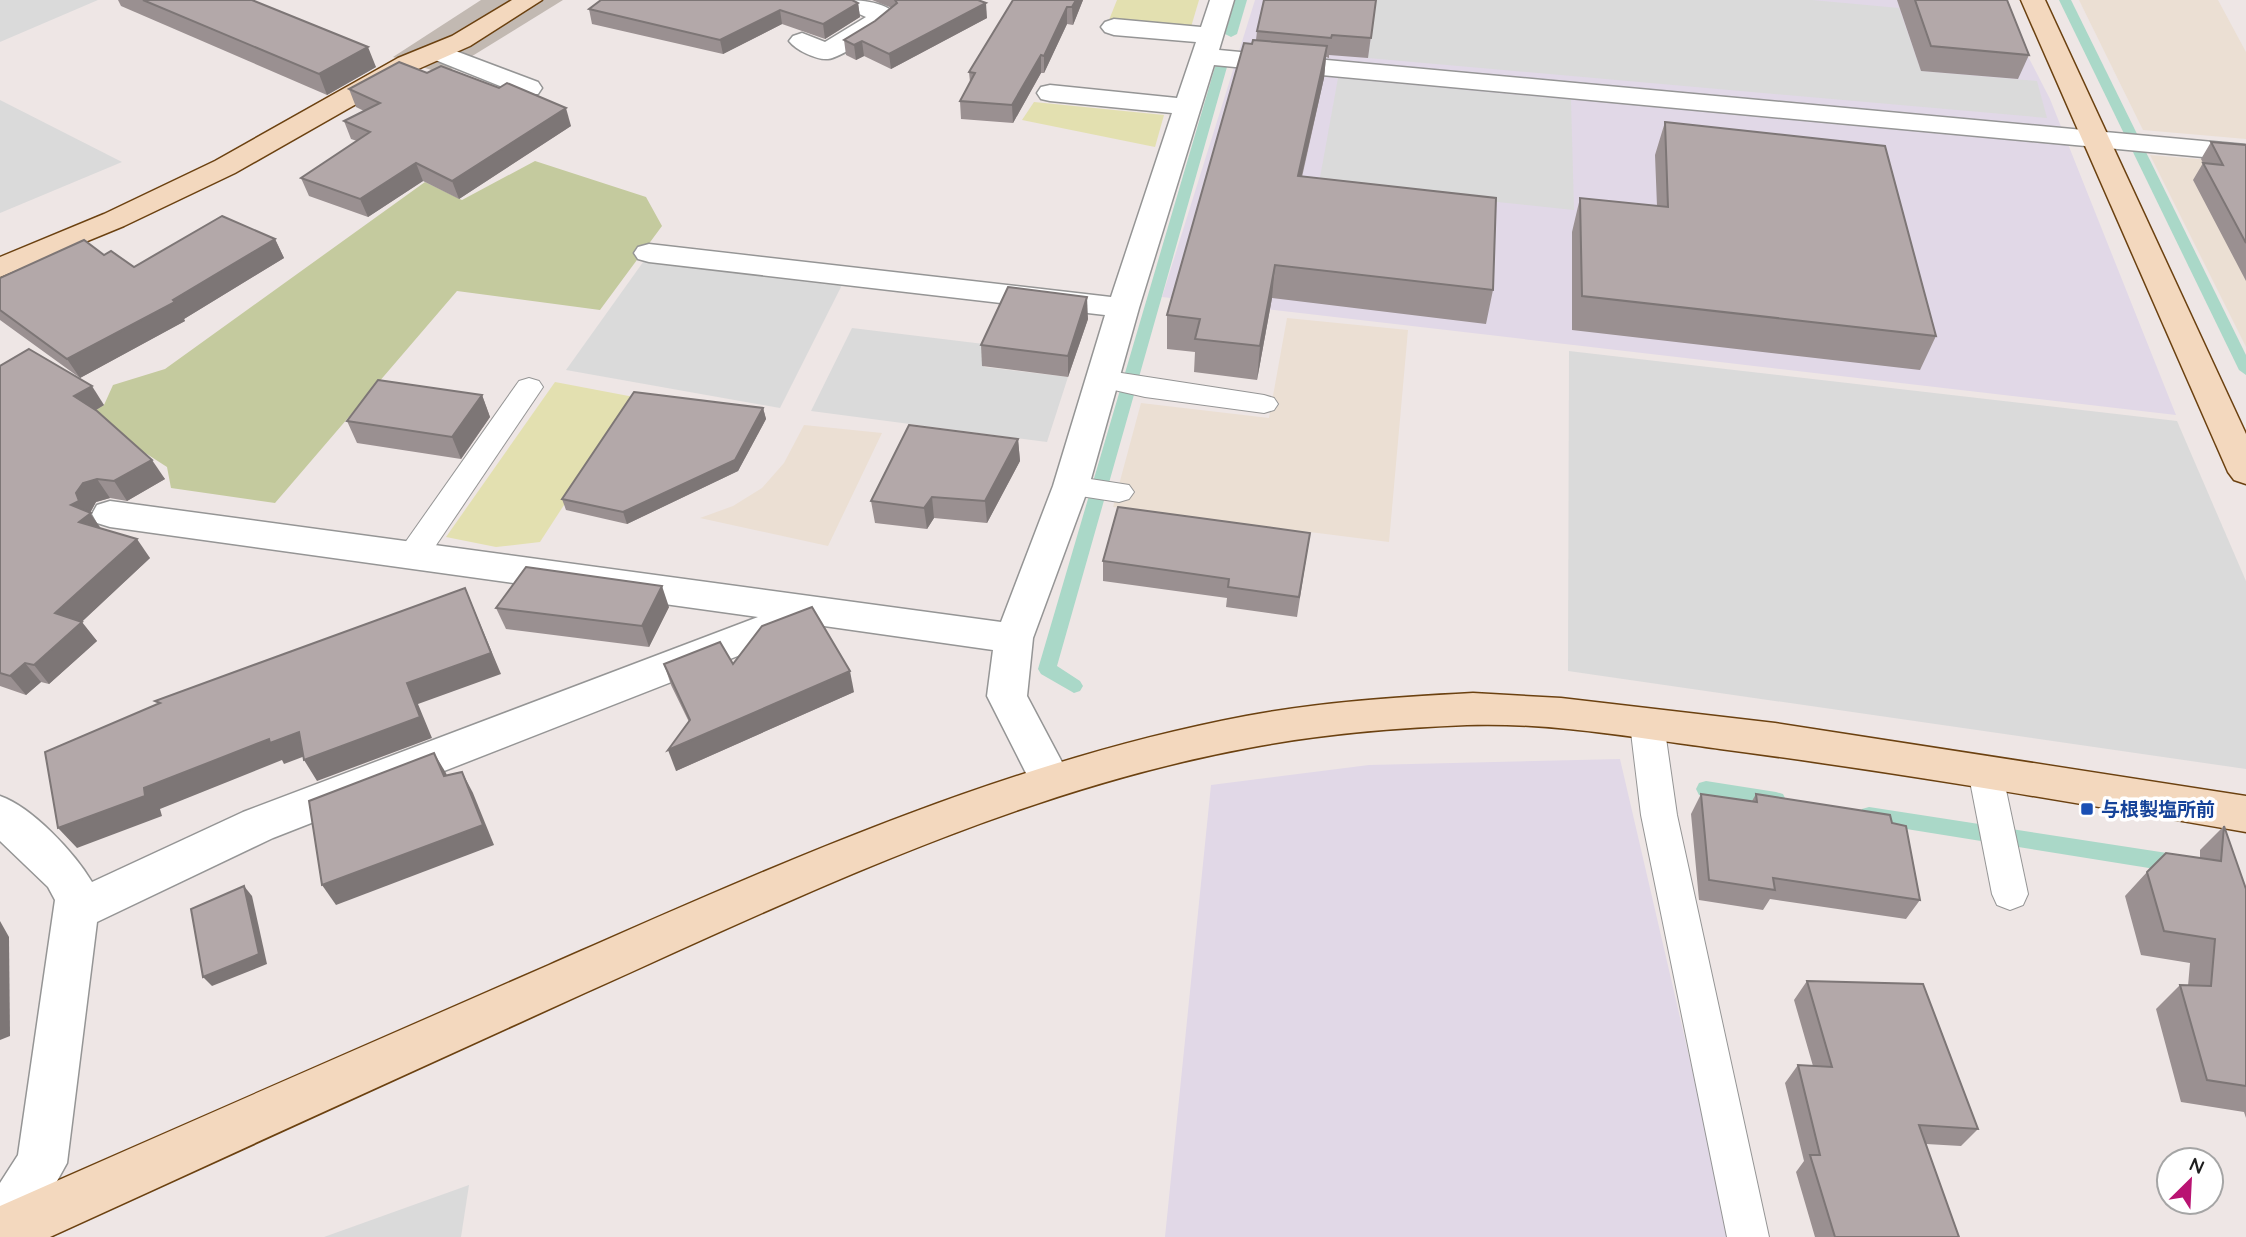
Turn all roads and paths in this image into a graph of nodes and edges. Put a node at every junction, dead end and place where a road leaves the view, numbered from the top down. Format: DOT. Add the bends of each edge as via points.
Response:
graph roads {
  1 [pos="530,0"];
  2 [pos="848,0"];
  3 [pos="1222,0"];
  4 [pos="2033,0"];
  5 [pos="1114,27"];
  6 [pos="802,41"];
  7 [pos="1208,46"];
  8 [pos="437,52"];
  9 [pos="529,88"];
  10 [pos="1050,93"];
  11 [pos="1189,107"];
  12 [pos="2097,140"];
  13 [pos="2246,153"];
  14 [pos="649,253"];
  15 [pos="0,268"];
  16 [pos="1123,308"];
  17 [pos="1102,379"];
  18 [pos="529,387"];
  19 [pos="1264,404"];
  20 [pos="2246,472"];
  21 [pos="1070,486"];
  22 [pos="1119,492"];
  23 [pos="110,514"];
  24 [pos="413,555"];
  25 [pos="816,610"];
  26 [pos="1014,638"];
  27 [pos="1647,724"];
  28 [pos="1051,781"];
  29 [pos="1988,787"];
  30 [pos="0,814"];
  31 [pos="2246,814"];
  32 [pos="2010,894"];
  33 [pos="77,910"];
  34 [pos="0,1232"];
  35 [pos="1748,1237"];
  1 -- 8 [label="street"];
  2 -- 6 [label="street" via="886,16 826,52"];
  3 -- 7 [label="street"];
  4 -- 12 [label="street"];
  5 -- 7 [label="street"];
  7 -- 11 [label="street"];
  7 -- 12 [label="street"];
  8 -- 9 [label="street"];
  8 -- 15 [label="street" via="407,64 225,167"];
  10 -- 11 [label="street"];
  11 -- 16 [label="street"];
  12 -- 13 [label="street"];
  12 -- 20 [label="street"];
  14 -- 16 [label="street"];
  16 -- 17 [label="street"];
  17 -- 19 [label="lane"];
  17 -- 21 [label="street"];
  18 -- 24 [label="lane"];
  21 -- 22 [label="lane"];
  21 -- 26 [label="street"];
  23 -- 24 [label="street"];
  24 -- 25 [label="street"];
  25 -- 26 [label="street"];
  25 -- 33 [label="street" via="258,825"];
  26 -- 28 [label="street" via="1007,695"];
  27 -- 28 [label="street" via="1474,709 1335,718 1200,740"];
  27 -- 29 [label="street"];
  27 -- 35 [label="lane" via="1659,815"];
  28 -- 34 [label="street" via="833,861"];
  29 -- 31 [label="street"];
  29 -- 32 [label="lane"];
  30 -- 33 [label="street" via="64,874 78,898"];
  33 -- 34 [label="street" via="42,1163"];
}
